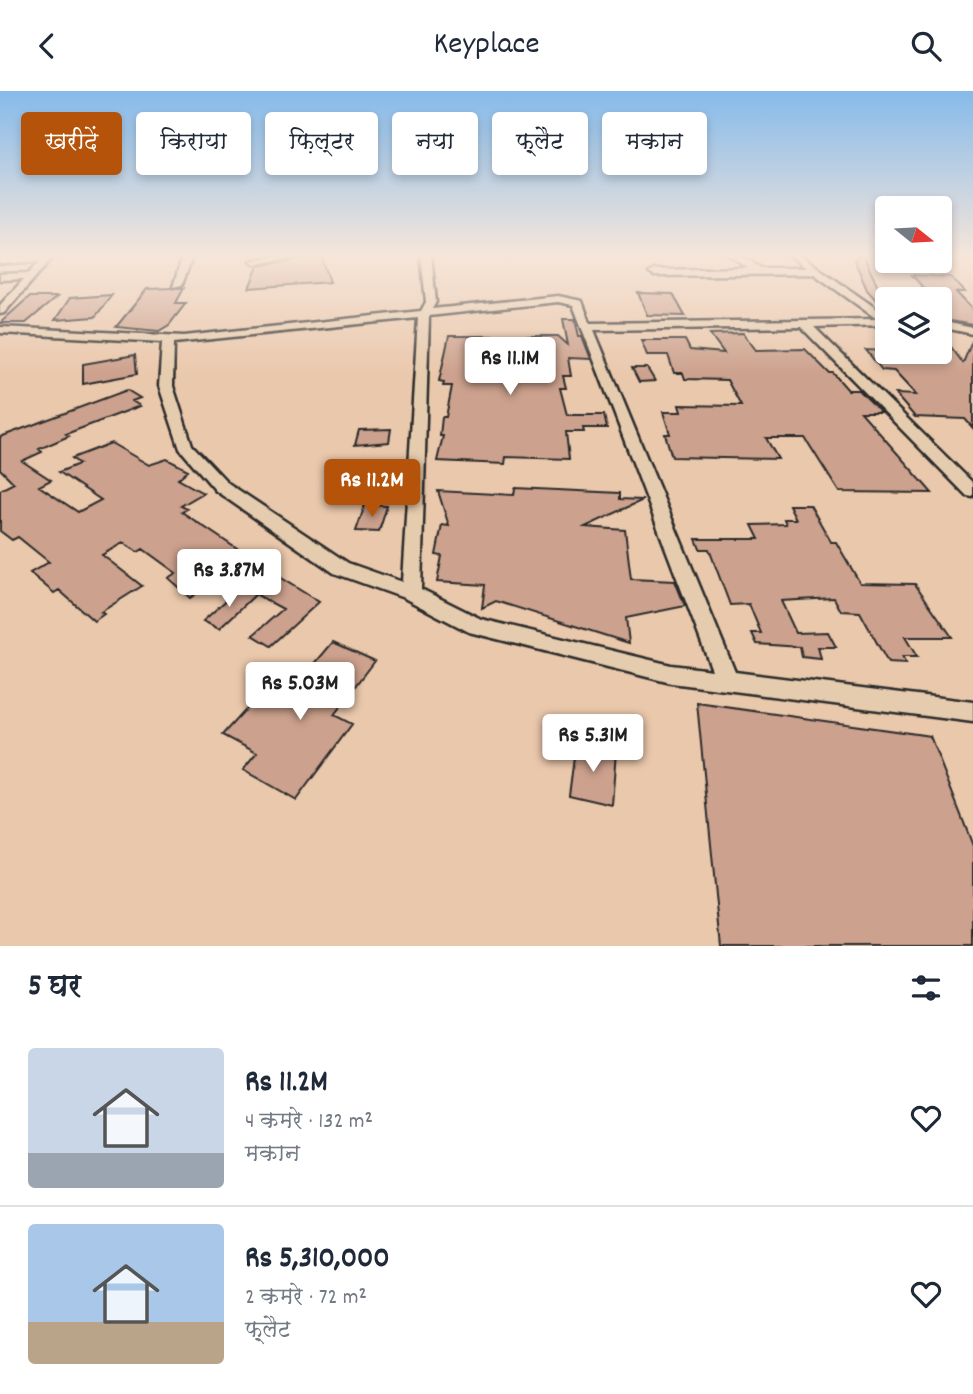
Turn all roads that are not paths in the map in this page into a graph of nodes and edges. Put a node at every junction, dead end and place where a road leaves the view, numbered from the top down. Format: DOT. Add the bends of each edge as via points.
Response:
graph roads {
  1 [pos="14,295"];
  2 [pos="430,295"];
  3 [pos="849,295"];
  4 [pos="0,310"];
  5 [pos="875,313"];
  6 [pos="424,315"];
  7 [pos="875,321"];
  8 [pos="804,323"];
  9 [pos="587,325"];
  10 [pos="952,327"];
  11 [pos="0,330"];
  12 [pos="973,331"];
  13 [pos="168,339"];
  14 [pos="973,492"];
  15 [pos="411,593"];
  16 [pos="728,682"];
  17 [pos="973,712"];
  1 -- 4 [label="street"];
  2 -- 6 [label="street"];
  3 -- 5 [label="street"];
  6 -- 9 [label="street" via="558,299 578,303"];
  6 -- 13 [label="street"];
  6 -- 15 [label="street"];
  7 -- 8 [label="street"];
  8 -- 9 [label="street"];
  8 -- 14 [label="street"];
  9 -- 16 [label="street"];
  10 -- 12 [label="street"];
  11 -- 13 [label="street"];
  13 -- 15 [label="street" via="166,386 185,446 222,487 341,568"];
  15 -- 16 [label="street" via="475,626 671,674"];
  16 -- 17 [label="street"];
}
